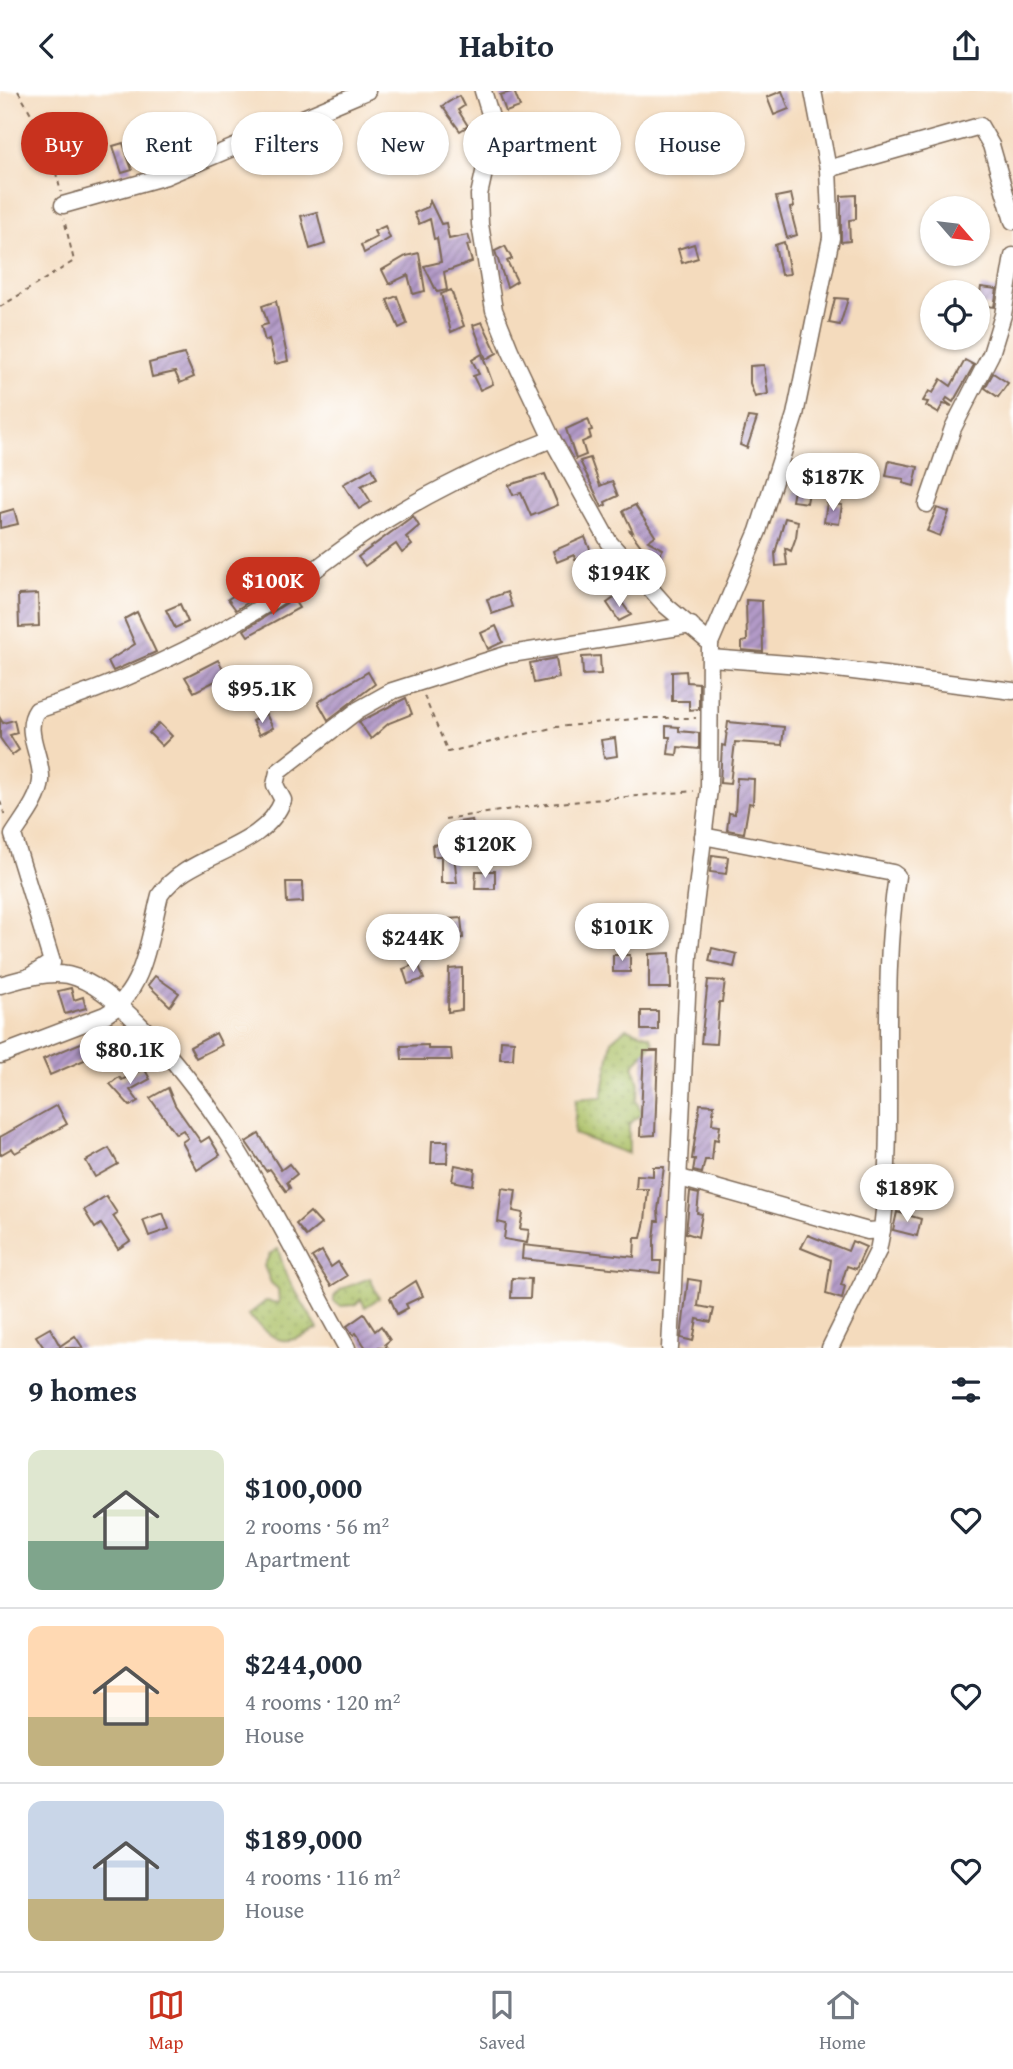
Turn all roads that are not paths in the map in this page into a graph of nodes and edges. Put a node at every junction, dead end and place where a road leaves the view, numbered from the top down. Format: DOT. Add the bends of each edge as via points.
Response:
graph roads {
  1 [pos="367,91"];
  2 [pos="483,91"];
  3 [pos="813,91"];
  4 [pos="828,169"];
  5 [pos="63,205"];
  6 [pos="1013,221"];
  7 [pos="1013,256"];
  8 [pos="552,439"];
  9 [pos="927,504"];
  10 [pos="691,625"];
  11 [pos="711,650"];
  12 [pos="1013,691"];
  13 [pos="703,836"];
  14 [pos="29,977"];
  15 [pos="0,985"];
  16 [pos="121,1006"];
  17 [pos="0,1055"];
  18 [pos="680,1178"];
  19 [pos="882,1230"];
  20 [pos="347,1348"];
  21 [pos="670,1348"];
  22 [pos="830,1348"];
  1 -- 5 [label="street" via="166,176"];
  2 -- 8 [label="street" via="494,127 479,195 486,274 494,310"];
  3 -- 4 [label="street"];
  4 -- 6 [label="street" via="980,126 991,145"];
  4 -- 11 [label="street" via="831,238 795,415 758,531"];
  7 -- 9 [label="street" via="991,354 953,428"];
  8 -- 10 [label="street" via="609,542 665,605"];
  8 -- 14 [label="street" via="450,484 371,529 300,583 227,626 143,670 37,710 30,725 41,783 13,835 52,962"];
  10 -- 11 [label="street"];
  10 -- 16 [label="street" via="505,655 392,691 358,710 294,758 275,779 283,800 279,810 240,842 184,869 167,884 136,980"];
  11 -- 12 [label="street"];
  11 -- 13 [label="street" via="709,789"];
  13 -- 18 [label="street" via="680,1088"];
  13 -- 19 [label="street" via="897,876 888,973 890,1158"];
  14 -- 15 [label="street"];
  14 -- 16 [label="street" via="65,974 86,981"];
  16 -- 17 [label="street"];
  16 -- 20 [label="street" via="163,1047 218,1117"];
  18 -- 19 [label="street" via="868,1231"];
  18 -- 21 [label="street"];
  19 -- 22 [label="street" via="878,1251"];
}
